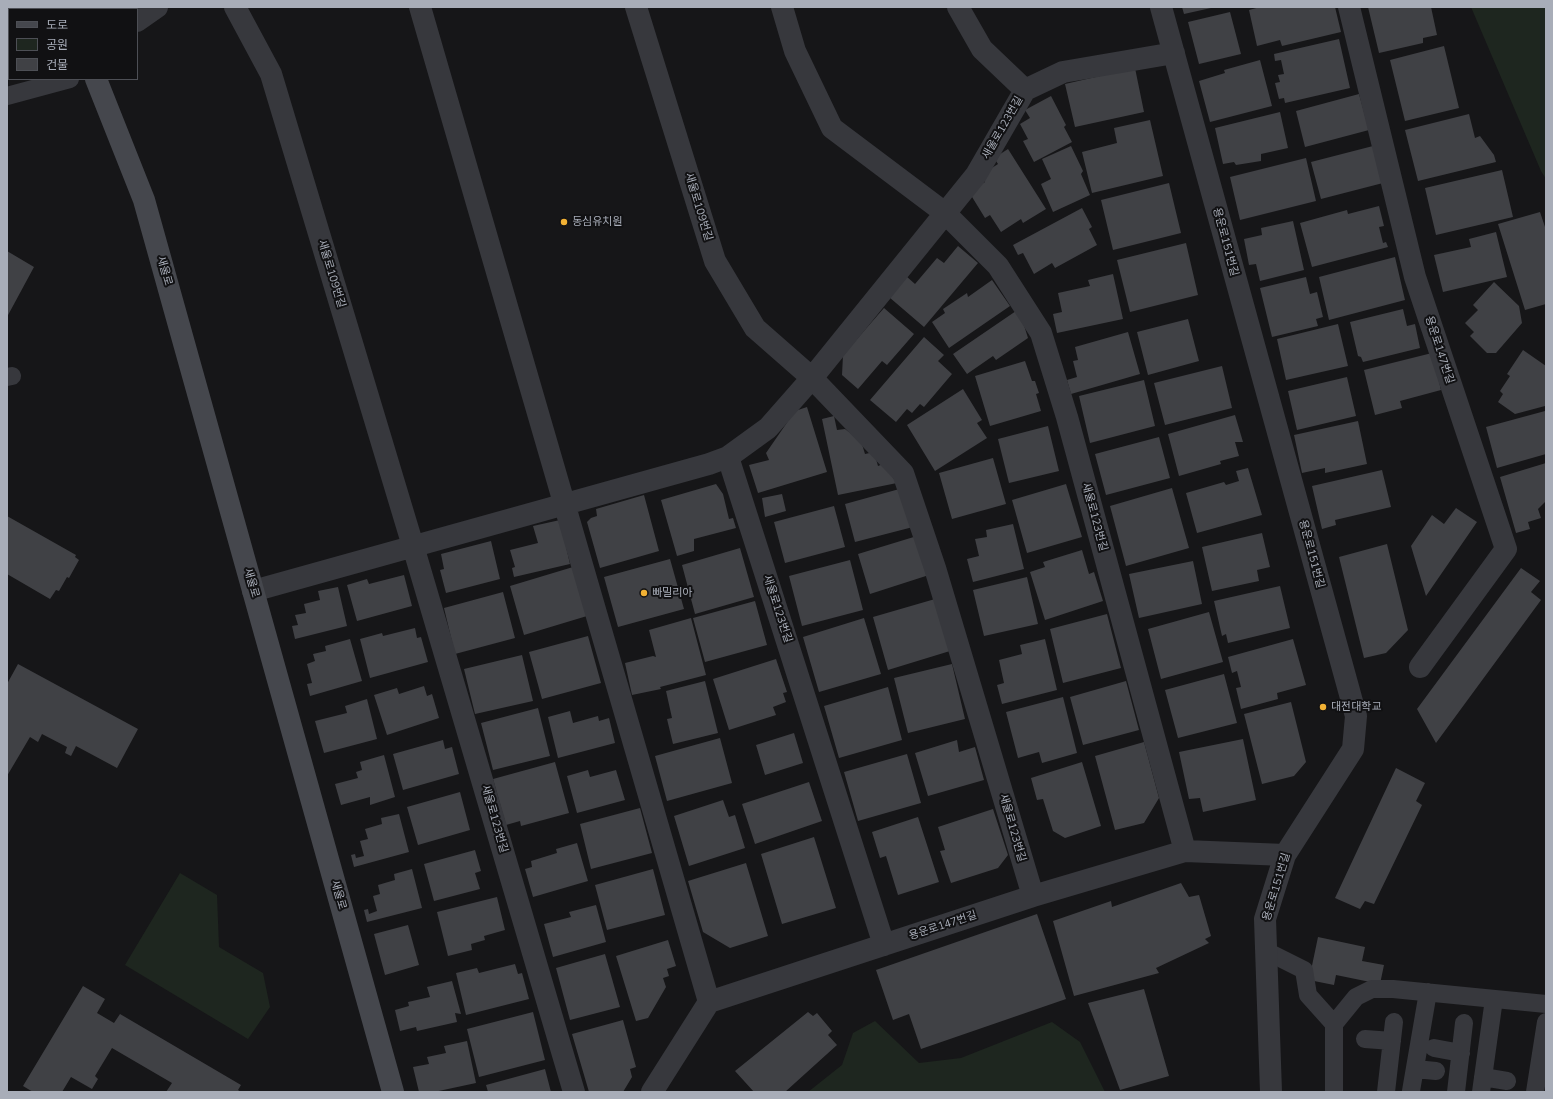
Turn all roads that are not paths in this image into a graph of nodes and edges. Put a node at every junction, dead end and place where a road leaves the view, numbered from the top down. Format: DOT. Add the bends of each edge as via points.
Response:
graph roads {
  1 [pos="157,7"];
  2 [pos="235,7"];
  3 [pos="420,7"];
  4 [pos="636,7"];
  5 [pos="782,7"];
  6 [pos="958,7"];
  7 [pos="1161,7"];
  8 [pos="1349,7"];
  9 [pos="138,19"];
  10 [pos="1174,54"];
  11 [pos="66,80"];
  12 [pos="96,80"];
  13 [pos="1025,90"];
  14 [pos="7,96"];
  15 [pos="946,213"];
  16 [pos="812,378"];
  17 [pos="728,457"];
  18 [pos="565,504"];
  19 [pos="413,546"];
  20 [pos="253,591"];
  21 [pos="1420,667"];
  22 [pos="1185,851"];
  23 [pos="1284,855"];
  24 [pos="1033,896"];
  25 [pos="884,945"];
  26 [pos="1266,951"];
  27 [pos="1428,992"];
  28 [pos="1494,999"];
  29 [pos="709,1002"];
  30 [pos="1546,1004"];
  31 [pos="1394,1022"];
  32 [pos="1546,1022"];
  33 [pos="1464,1023"];
  34 [pos="1334,1024"];
  35 [pos="1365,1039"];
  36 [pos="1392,1041"];
  37 [pos="1434,1048"];
  38 [pos="1461,1053"];
  39 [pos="1415,1069"];
  40 [pos="1436,1071"];
  41 [pos="1507,1080"];
  42 [pos="1482,1084"];
  43 [pos="1412,1091"];
  44 [pos="393,1092"];
  45 [pos="574,1092"];
  46 [pos="652,1092"];
  47 [pos="1271,1092"];
  48 [pos="1334,1092"];
  49 [pos="1386,1092"];
  50 [pos="1456,1092"];
  51 [pos="1535,1092"];
  1 -- 9 [label="street"];
  2 -- 19 [label="street, 새울로109번길" via="271,74"];
  3 -- 18 [label="street"];
  4 -- 16 [label="street, 새울로109번길" via="715,261 755,328"];
  5 -- 15 [label="street" via="795,51 832,128"];
  6 -- 13 [label="street" via="982,49"];
  7 -- 10 [label="street, 용운로151번길"];
  8 -- 21 [label="street, 용운로147번길" via="1415,277 1506,549"];
  10 -- 13 [label="street, 새울로123번길" via="1063,72"];
  10 -- 23 [label="street, 용운로151번길" via="1356,716 1352,749"];
  11 -- 14 [label="lane"];
  12 -- 20 [label="street, 새울로" via="144,200"];
  13 -- 15 [label="street, 새울로123번길" via="976,176"];
  15 -- 16 [label="street, 새울로123번길"];
  15 -- 22 [label="street, 새울로123번길" via="998,266 1041,334 1067,417"];
  16 -- 17 [label="street, 새울로123번길" via="768,428"];
  16 -- 24 [label="street, 새울로123번길" via="903,473 936,568"];
  17 -- 18 [label="street, 새울로123번길"];
  17 -- 25 [label="street, 새울로123번길"];
  18 -- 19 [label="street, 새울로123번길"];
  18 -- 29 [label="street"];
  19 -- 20 [label="street, 새울로123번길"];
  19 -- 45 [label="street, 새울로123번길"];
  20 -- 44 [label="street, 새울로"];
  22 -- 23 [label="street, 용운로147번길"];
  22 -- 24 [label="street, 용운로147번길"];
  23 -- 26 [label="street, 용운로151번길" via="1265,920"];
  24 -- 25 [label="street, 용운로147번길"];
  25 -- 29 [label="street, 용운로147번길"];
  26 -- 34 [label="lane" via="1304,970 1308,995"];
  26 -- 47 [label="street, 용운로151번길"];
  27 -- 28 [label="lane"];
  27 -- 34 [label="lane" via="1372,989 1356,997"];
  27 -- 39 [label="lane"];
  28 -- 30 [label="lane"];
  28 -- 42 [label="lane"];
  29 -- 46 [label="street"];
  31 -- 36 [label="lane"];
  32 -- 51 [label="lane"];
  33 -- 38 [label="lane"];
  34 -- 48 [label="lane"];
  35 -- 36 [label="lane"];
  36 -- 49 [label="lane"];
  37 -- 38 [label="lane"];
  38 -- 50 [label="lane"];
  39 -- 40 [label="lane"];
  39 -- 43 [label="lane"];
  41 -- 42 [label="lane"];
}
